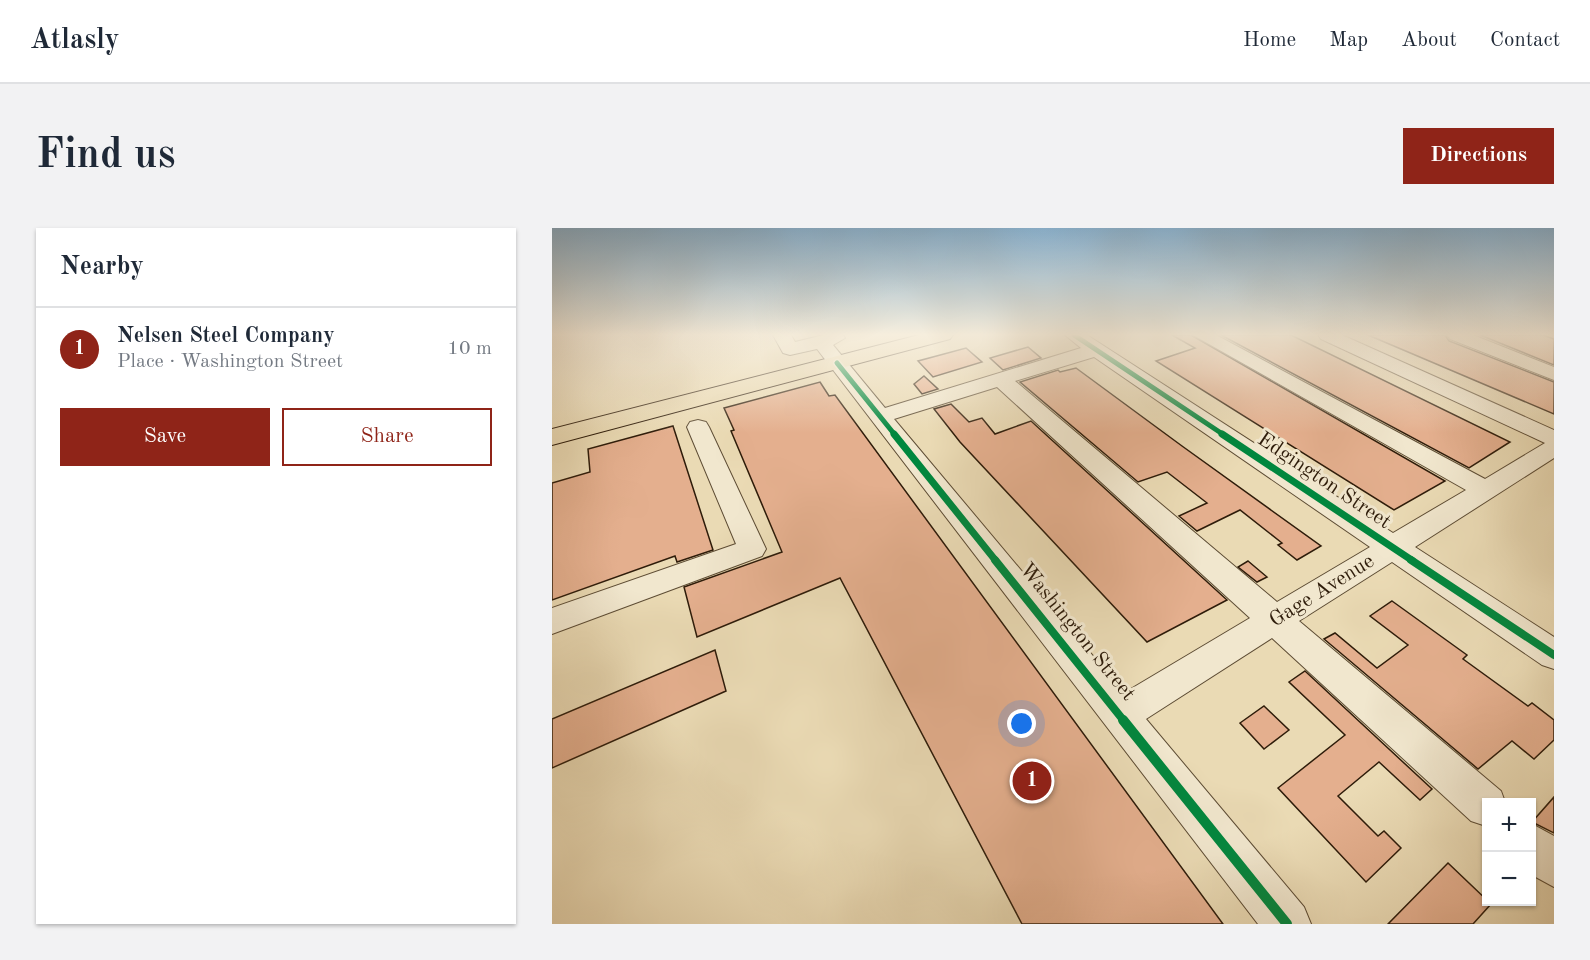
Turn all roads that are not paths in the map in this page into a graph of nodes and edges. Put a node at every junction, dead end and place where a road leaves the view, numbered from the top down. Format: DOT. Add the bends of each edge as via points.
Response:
graph roads {
  1 [pos="768,367"];
  2 [pos="846,367"];
  3 [pos="1040,367"];
  4 [pos="1122,367"];
  5 [pos="1270,367"];
  6 [pos="1398,367"];
  7 [pos="1537,367"];
  8 [pos="1554,374"];
  9 [pos="1000,380"];
  10 [pos="880,416"];
  11 [pos="698,427"];
  12 [pos="552,437"];
  13 [pos="1554,439"];
  14 [pos="1554,448"];
  15 [pos="1485,490"];
  16 [pos="1392,548"];
  17 [pos="552,621"];
  18 [pos="1273,621"];
  19 [pos="1554,656"];
  20 [pos="1120,715"];
  21 [pos="1482,803"];
  22 [pos="1536,849"];
  23 [pos="1554,865"];
  24 [pos="1287,924"];
  1 -- 12 [label="main road"];
  2 -- 10 [label="street, Washington Street"];
  3 -- 9 [label="street"];
  4 -- 16 [label="street, Edgington Street"];
  5 -- 15 [label="street"];
  6 -- 13 [label="street"];
  7 -- 8 [label="street"];
  9 -- 10 [label="street"];
  9 -- 18 [label="street"];
  10 -- 20 [label="street, Washington Street"];
  11 -- 17 [label="street" via="752,549"];
  14 -- 15 [label="street, Gage Avenue"];
  15 -- 16 [label="street, Gage Avenue"];
  16 -- 18 [label="street, Gage Avenue"];
  16 -- 19 [label="street, Edgington Street"];
  18 -- 20 [label="street, Gage Avenue"];
  18 -- 21 [label="street"];
  20 -- 24 [label="street, Washington Street"];
  22 -- 23 [label="street"];
}
